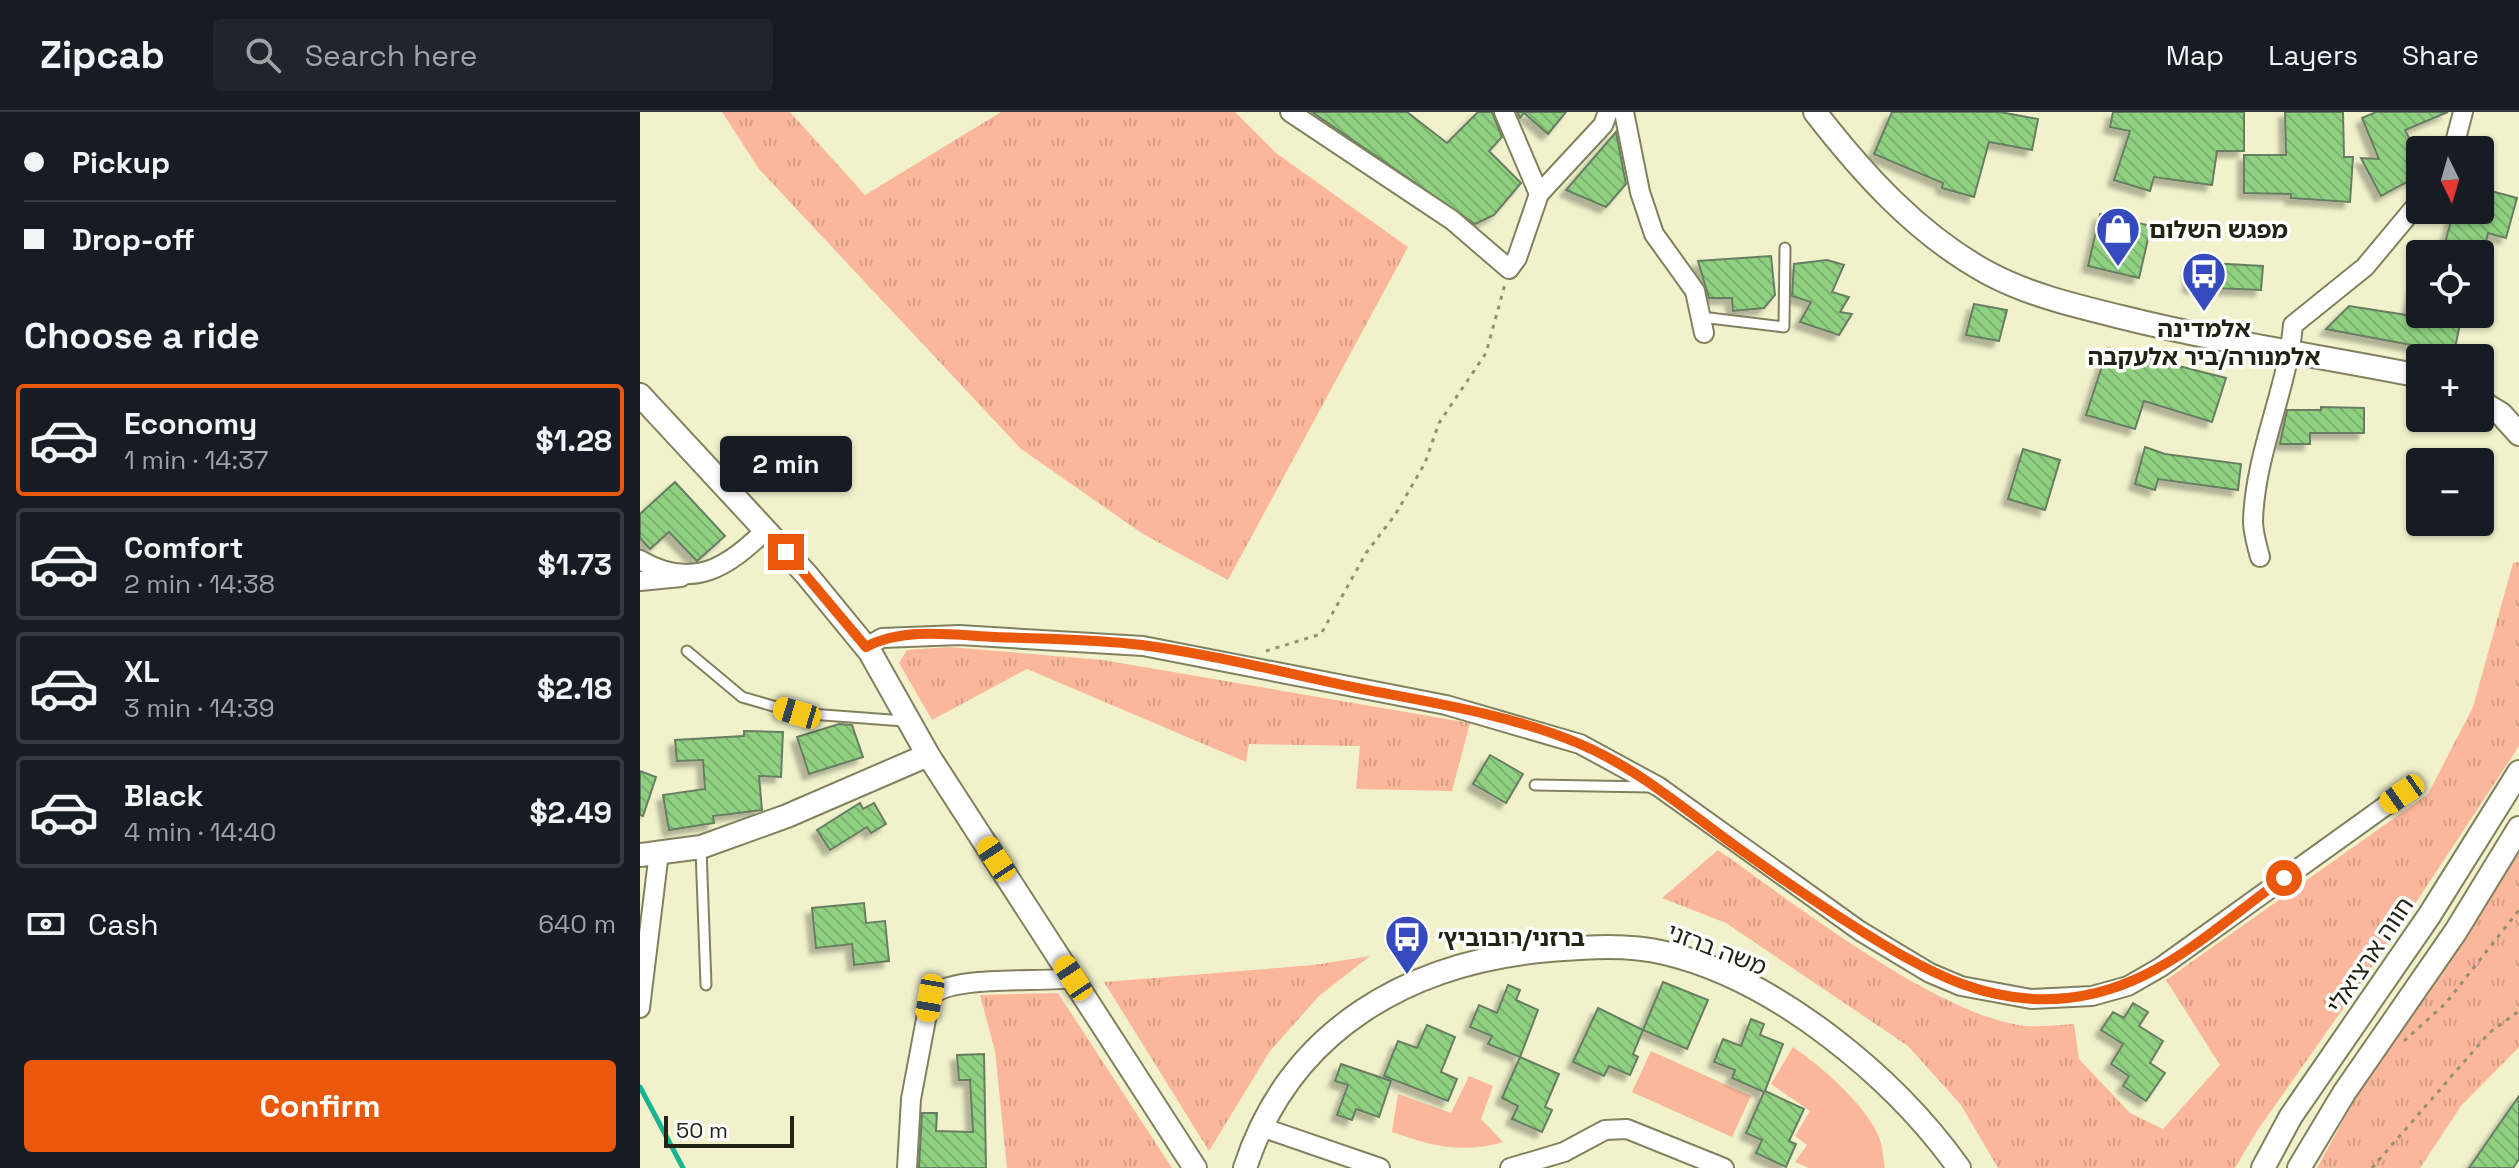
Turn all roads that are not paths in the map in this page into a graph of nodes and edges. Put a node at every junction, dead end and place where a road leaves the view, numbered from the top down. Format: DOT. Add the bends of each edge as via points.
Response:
graph roads {
  1 [pos="1290,112"];
  2 [pos="1504,112"];
  3 [pos="1608,112"];
  4 [pos="1624,112"];
  5 [pos="1815,112"];
  6 [pos="2463,112"];
  7 [pos="2457,136"];
  8 [pos="1539,194"];
  9 [pos="2406,218"];
  10 [pos="1785,248"];
  11 [pos="1703,325"];
  12 [pos="2290,354"];
  13 [pos="2406,374"];
  14 [pos="640,395"];
  15 [pos="2494,408"];
  16 [pos="2494,409"];
  17 [pos="2519,421"];
  18 [pos="2519,434"];
  19 [pos="766,530"];
  20 [pos="2260,557"];
  21 [pos="640,560"];
  22 [pos="692,576"];
  23 [pos="640,581"];
  24 [pos="866,647"];
  25 [pos="687,651"];
  26 [pos="910,721"];
  27 [pos="928,755"];
  28 [pos="2519,772"];
  29 [pos="1535,785"];
  30 [pos="1659,787"];
  31 [pos="2402,794"];
  32 [pos="2519,828"];
  33 [pos="701,847"];
  34 [pos="650,853"];
  35 [pos="1073,978"];
  36 [pos="706,985"];
  37 [pos="640,1008"];
  38 [pos="1261,1127"];
  39 [pos="1348,1163"];
  40 [pos="907,1168"];
  41 [pos="1195,1168"];
  42 [pos="1245,1168"];
  43 [pos="1380,1168"];
  44 [pos="1510,1168"];
  45 [pos="1724,1168"];
  46 [pos="1959,1168"];
  47 [pos="2263,1168"];
  48 [pos="2299,1168"];
  1 -- 8 [label="street" via="1452,220 1509,269"];
  2 -- 8 [label="street"];
  3 -- 8 [label="street" via="1603,125"];
  4 -- 11 [label="street" via="1654,234 1695,291"];
  5 -- 12 [label="street" via="1896,206 1987,272 2086,309"];
  6 -- 7 [label="street"];
  9 -- 12 [label="street" via="2365,267 2293,325"];
  10 -- 11 [label="lane" via="1784,327"];
  12 -- 13 [label="street"];
  12 -- 20 [label="street" via="2269,422 2253,522"];
  14 -- 19 [label="street"];
  15 -- 17 [label="street"];
  16 -- 18 [label="street"];
  19 -- 22 [label="street" via="735,559"];
  19 -- 24 [label="street"];
  21 -- 22 [label="street"];
  22 -- 23 [label="street"];
  24 -- 26 [label="street"];
  24 -- 30 [label="street" via="882,638 903,636 1143,646 1446,705 1580,744"];
  25 -- 26 [label="lane" via="742,697 797,713"];
  26 -- 27 [label="street"];
  27 -- 33 [label="street"];
  27 -- 35 [label="street"];
  28 -- 47 [label="street, חווה ארציאלי" via="2429,916 2291,1116"];
  29 -- 30 [label="lane"];
  30 -- 31 [label="street" via="1860,931 1930,973 1961,986 2031,999 2092,996 2128,986"];
  32 -- 48 [label="street"];
  33 -- 34 [label="street"];
  33 -- 36 [label="lane"];
  34 -- 37 [label="street"];
  35 -- 40 [label="street" via="936,989 911,1099"];
  35 -- 41 [label="street"];
  38 -- 39 [label="street"];
  38 -- 42 [label="street, משה ברזני"];
  38 -- 46 [label="street, משה ברזני" via="1297,1068 1355,1015 1393,992 1461,965 1499,957 1581,947 1637,948 1722,973 1825,1035 1900,1098"];
  39 -- 43 [label="street"];
  44 -- 45 [label="street" via="1564,1152 1605,1130 1627,1129"];
}
